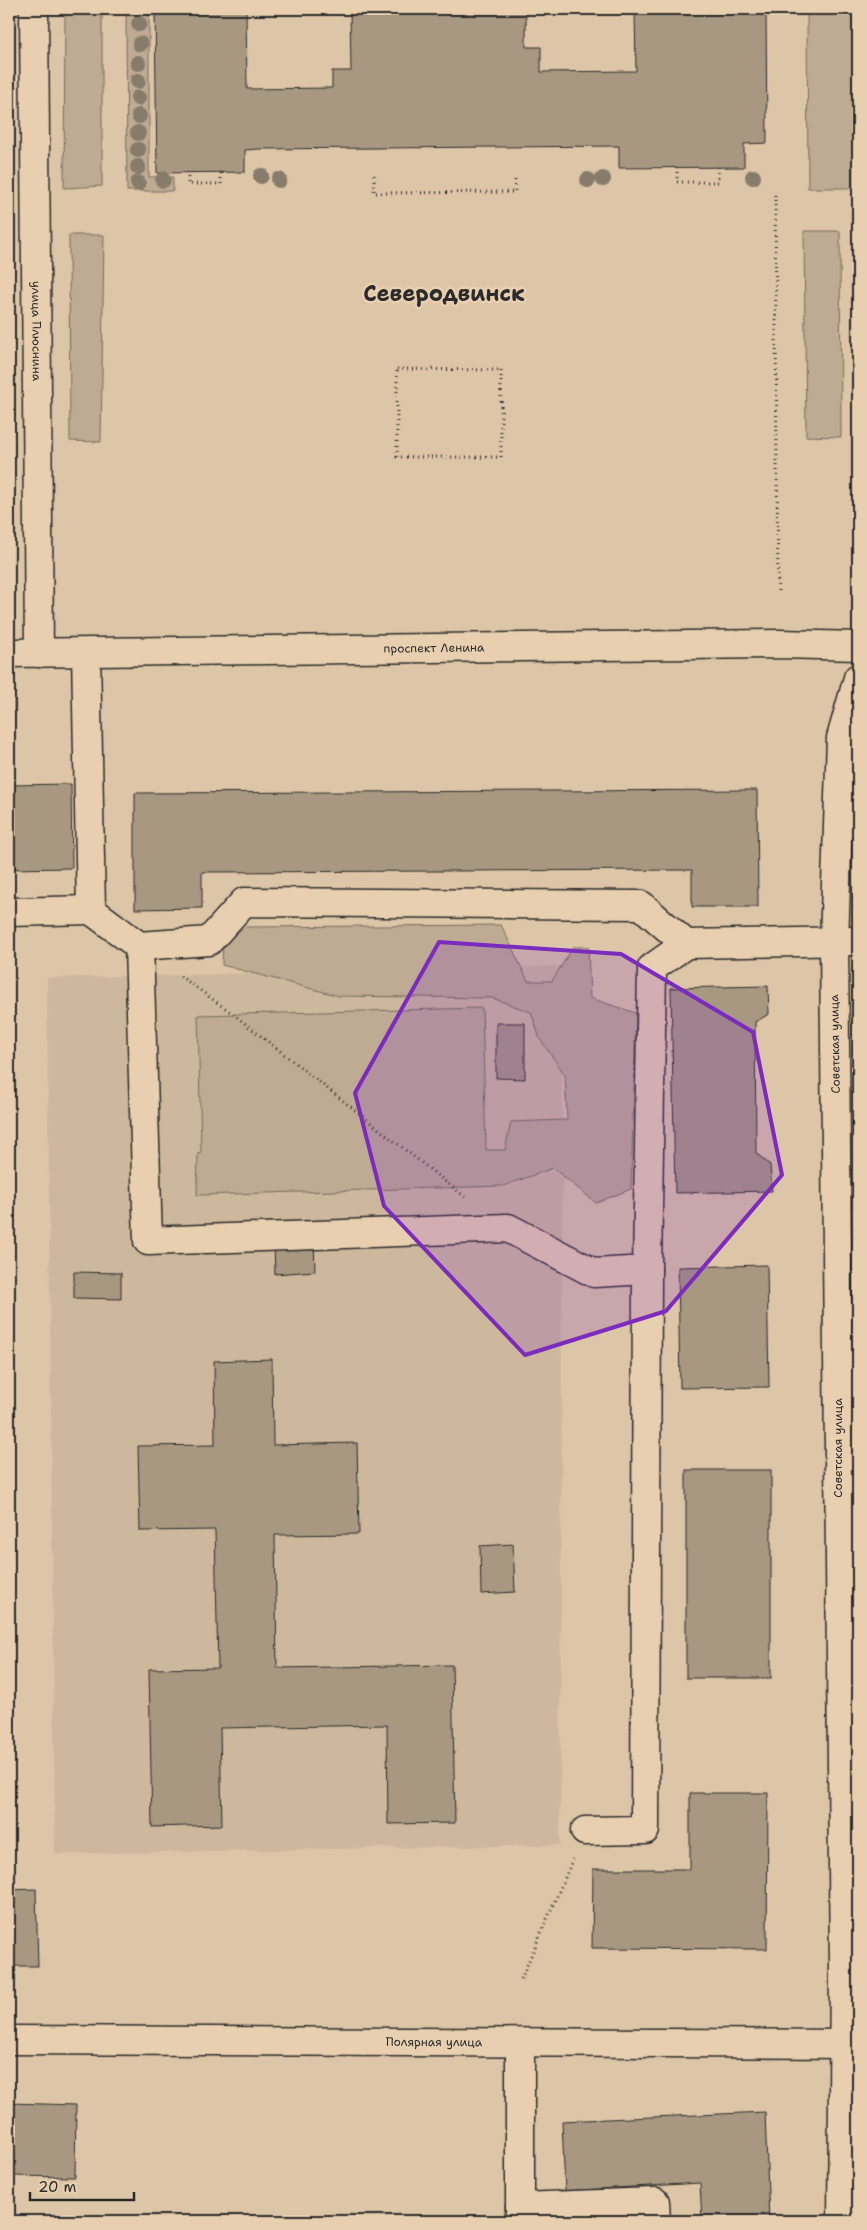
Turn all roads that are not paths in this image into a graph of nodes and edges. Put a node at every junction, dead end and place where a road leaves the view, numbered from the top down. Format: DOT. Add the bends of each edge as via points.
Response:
graph roads {
  1 [pos="34,9"];
  2 [pos="858,646"];
  3 [pos="9,653"];
  4 [pos="39,653"];
  5 [pos="86,653"];
  6 [pos="858,678"];
  7 [pos="91,910"];
  8 [pos="9,912"];
  9 [pos="846,941"];
  10 [pos="686,944"];
  11 [pos="139,946"];
  12 [pos="647,1270"];
  13 [pos="585,1831"];
  14 [pos="9,2040"];
  15 [pos="520,2042"];
  16 [pos="851,2044"];
  17 [pos="520,2214"];
  18 [pos="656,2221"];
  19 [pos="842,2221"];
  1 -- 4 [label="street, улица Плюснина"];
  2 -- 5 [label="street, проспект Ленина" via="780,644"];
  3 -- 4 [label="street, проспект Ленина"];
  4 -- 5 [label="street, проспект Ленина"];
  5 -- 7 [label="street"];
  6 -- 9 [label="street, Советская улица" via="842,738"];
  7 -- 8 [label="street"];
  7 -- 11 [label="street"];
  9 -- 10 [label="street"];
  9 -- 16 [label="street, Советская улица"];
  10 -- 11 [label="street" via="641,905 244,902 209,941"];
  10 -- 12 [label="street" via="652,968"];
  11 -- 12 [label="street" via="148,1241 508,1228 594,1273"];
  12 -- 13 [label="street" via="645,1830"];
  14 -- 15 [label="street, Полярная улица"];
  15 -- 16 [label="street, Полярная улица"];
  15 -- 17 [label="street"];
  16 -- 19 [label="street, Советская улица"];
  17 -- 18 [label="street" via="656,2202"];
}
